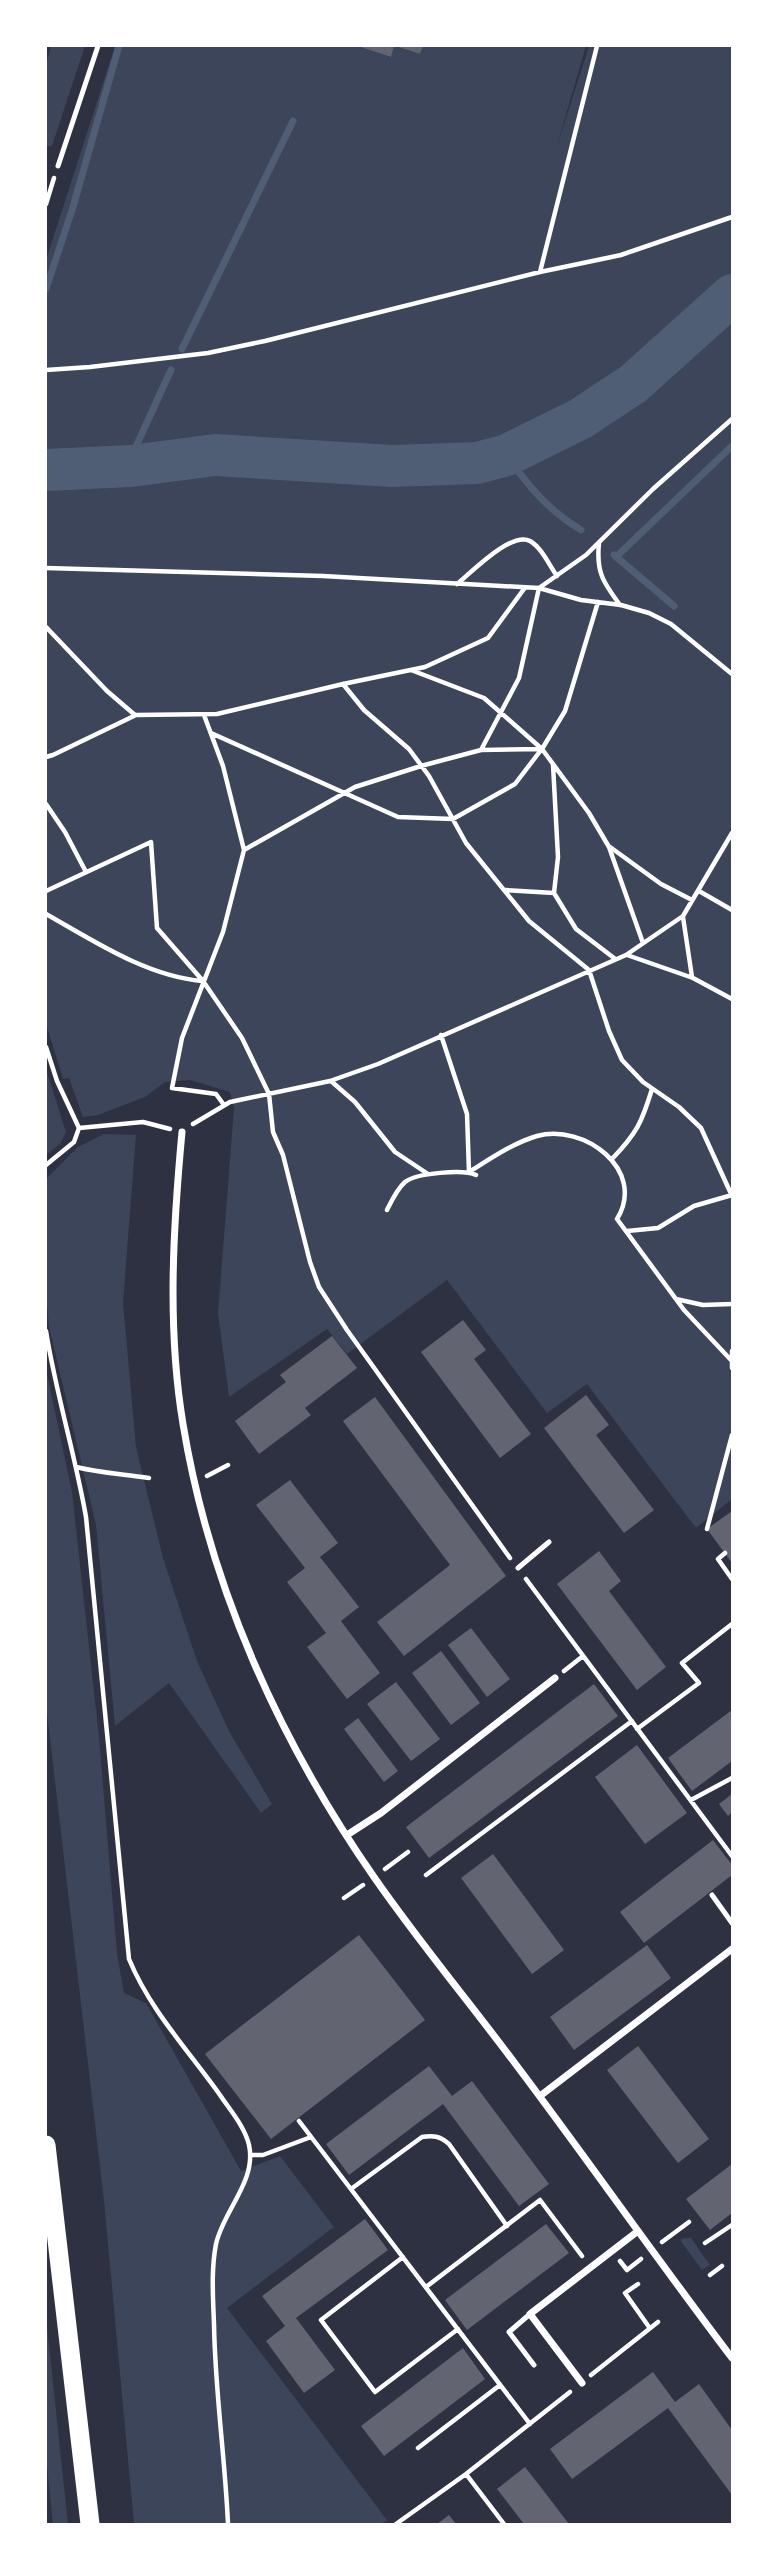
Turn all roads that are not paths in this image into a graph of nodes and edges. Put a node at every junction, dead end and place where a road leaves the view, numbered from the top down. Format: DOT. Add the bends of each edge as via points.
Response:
graph roads {
  1 [pos="98,46"];
  2 [pos="58,166"];
  3 [pos="182,1132"];
  4 [pos="550,1542"];
  5 [pos="517,1568"];
  6 [pos="555,1678"];
  7 [pos="347,1835"];
  8 [pos="712,1895"];
  9 [pos="733,1923"];
  10 [pos="733,1949"];
  11 [pos="540,2096"];
  12 [pos="46,2145"];
  13 [pos="638,2231"];
  14 [pos="530,2314"];
  15 [pos="733,2358"];
  16 [pos="534,2365"];
  17 [pos="582,2383"];
  18 [pos="90,2525"];
  1 -- 2 [label="lane"];
  3 -- 7 [label="street" via="173,1267 175,1339 183,1422 201,1509 259,1679"];
  4 -- 5 [label="lane"];
  6 -- 7 [label="street"];
  7 -- 11 [label="street"];
  8 -- 9 [label="lane"];
  10 -- 11 [label="street"];
  11 -- 13 [label="street"];
  12 -- 18 [label="highway"];
  13 -- 14 [label="street"];
  13 -- 15 [label="street"];
  14 -- 16 [label="lane" via="509,2332"];
  14 -- 17 [label="street"];
}
